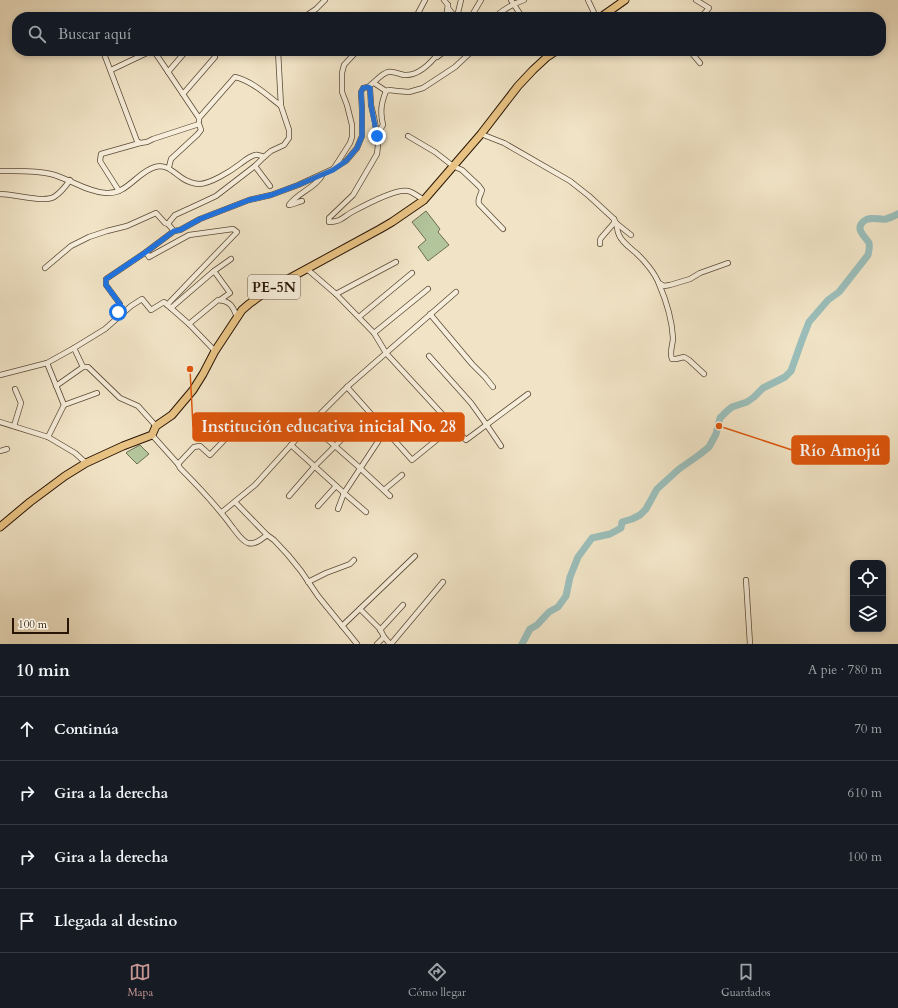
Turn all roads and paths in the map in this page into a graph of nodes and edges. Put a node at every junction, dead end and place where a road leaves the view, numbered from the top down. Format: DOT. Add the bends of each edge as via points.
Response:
graph roads {
  1 [pos="325,0"];
  2 [pos="425,0"];
  3 [pos="444,0"];
  4 [pos="461,0"];
  5 [pos="481,0"];
  6 [pos="524,0"];
  7 [pos="588,0"];
  8 [pos="625,0"];
  9 [pos="696,0"];
  10 [pos="512,2"];
  11 [pos="448,5"];
  12 [pos="311,12"];
  13 [pos="419,12"];
  14 [pos="447,12"];
  15 [pos="452,12"];
  16 [pos="457,12"];
  17 [pos="475,12"];
  18 [pos="501,12"];
  19 [pos="519,12"];
  20 [pos="594,12"];
  21 [pos="608,12"];
  22 [pos="705,12"];
  23 [pos="105,56"];
  24 [pos="142,56"];
  25 [pos="157,56"];
  26 [pos="182,56"];
  27 [pos="278,56"];
  28 [pos="352,56"];
  29 [pos="436,56"];
  30 [pos="438,56"];
  31 [pos="467,56"];
  32 [pos="548,56"];
  33 [pos="694,56"];
  34 [pos="215,57"];
  35 [pos="434,59"];
  36 [pos="700,63"];
  37 [pos="111,70"];
  38 [pos="168,72"];
  39 [pos="374,83"];
  40 [pos="368,87"];
  41 [pos="386,91"];
  42 [pos="183,94"];
  43 [pos="281,106"];
  44 [pos="199,118"];
  45 [pos="199,124"];
  46 [pos="481,134"];
  47 [pos="377,136"];
  48 [pos="408,136"];
  49 [pos="140,143"];
  50 [pos="264,157"];
  51 [pos="255,166"];
  52 [pos="453,166"];
  53 [pos="169,168"];
  54 [pos="333,170"];
  55 [pos="0,171"];
  56 [pos="323,174"];
  57 [pos="70,180"];
  58 [pos="270,186"];
  59 [pos="119,192"];
  60 [pos="0,194"];
  61 [pos="424,200"];
  62 [pos="302,201"];
  63 [pos="615,221"];
  64 [pos="168,224"];
  65 [pos="503,229"];
  66 [pos="174,231"];
  67 [pos="631,235"];
  68 [pos="600,244"];
  69 [pos="146,252"];
  70 [pos="231,259"];
  71 [pos="396,262"];
  72 [pos="728,263"];
  73 [pos="45,268"];
  74 [pos="307,269"];
  75 [pos="214,271"];
  76 [pos="412,273"];
  77 [pos="659,284"];
  78 [pos="276,285"];
  79 [pos="259,286"];
  80 [pos="428,289"];
  81 [pos="456,292"];
  82 [pos="336,294"];
  83 [pos="220,300"];
  84 [pos="131,306"];
  85 [pos="169,306"];
  86 [pos="430,314"];
  87 [pos="237,317"];
  88 [pos="359,317"];
  89 [pos="189,324"];
  90 [pos="374,333"];
  91 [pos="74,348"];
  92 [pos="215,351"];
  93 [pos="386,353"];
  94 [pos="429,356"];
  95 [pos="47,363"];
  96 [pos="83,367"];
  97 [pos="704,374"];
  98 [pos="0,376"];
  99 [pos="56,386"];
  100 [pos="347,387"];
  101 [pos="493,387"];
  102 [pos="15,389"];
  103 [pos="97,393"];
  104 [pos="528,394"];
  105 [pos="64,405"];
  106 [pos="0,422"];
  107 [pos="449,422"];
  108 [pos="310,424"];
  109 [pos="486,424"];
  110 [pos="356,425"];
  111 [pos="14,426"];
  112 [pos="156,426"];
  113 [pos="232,432"];
  114 [pos="152,435"];
  115 [pos="48,437"];
  116 [pos="379,440"];
  117 [pos="291,445"];
  118 [pos="335,446"];
  119 [pos="501,446"];
  120 [pos="7,449"];
  121 [pos="0,451"];
  122 [pos="86,463"];
  123 [pos="178,464"];
  124 [pos="315,466"];
  125 [pos="360,468"];
  126 [pos="402,475"];
  127 [pos="336,486"];
  128 [pos="384,490"];
  129 [pos="344,493"];
  130 [pos="289,496"];
  131 [pos="390,496"];
  132 [pos="235,502"];
  133 [pos="318,506"];
  134 [pos="338,509"];
  135 [pos="222,512"];
  136 [pos="366,512"];
  137 [pos="0,527"];
  138 [pos="267,535"];
  139 [pos="415,556"];
  140 [pos="354,560"];
  141 [pos="746,580"];
  142 [pos="308,582"];
  143 [pos="443,582"];
  144 [pos="403,605"];
  145 [pos="360,609"];
  146 [pos="342,626"];
  147 [pos="380,630"];
  148 [pos="384,637"];
  149 [pos="357,644"];
  150 [pos="377,644"];
  151 [pos="390,644"];
  152 [pos="750,644"];
  1 -- 12 [label="street"];
  2 -- 13 [label="street"];
  3 -- 11 [label="street"];
  4 -- 16 [label="street"];
  5 -- 17 [label="street"];
  6 -- 10 [label="street"];
  7 -- 20 [label="street"];
  8 -- 21 [label="highway"];
  9 -- 22 [label="street" via="709,8"];
  10 -- 18 [label="street"];
  10 -- 19 [label="street"];
  11 -- 14 [label="street"];
  11 -- 15 [label="street"];
  23 -- 37 [label="street"];
  24 -- 37 [label="street"];
  25 -- 38 [label="street"];
  26 -- 38 [label="street"];
  27 -- 43 [label="street"];
  28 -- 54 [label="street" via="344,65 342,73 342,92 352,125 352,137"];
  29 -- 35 [label="street"];
  30 -- 35 [label="street"];
  31 -- 41 [label="street" via="423,88 408,92"];
  32 -- 46 [label="highway, PE-5N" via="518,86"];
  33 -- 36 [label="street"];
  34 -- 42 [label="street"];
  35 -- 39 [label="street" via="416,73 406,75 388,72"];
  37 -- 49 [label="street" via="137,141"];
  38 -- 42 [label="street"];
  39 -- 40 [label="street"];
  39 -- 41 [label="street"];
  40 -- 47 [label="street"];
  40 -- 54 [label="street" via="363,88 361,92 362,136 357,148 346,161"];
  41 -- 47 [label="street" via="381,106 383,125"];
  42 -- 44 [label="street"];
  43 -- 44 [label="street" via="244,79 235,77"];
  43 -- 50 [label="street" via="289,138 284,145"];
  44 -- 45 [label="street"];
  45 -- 49 [label="street"];
  45 -- 53 [label="street" via="201,130 172,159"];
  46 -- 52 [label="highway, PE-5N"];
  46 -- 63 [label="street" via="504,143 570,181"];
  47 -- 61 [label="street" via="377,154 353,195 329,218 329,222 337,222 399,190 409,191"];
  48 -- 52 [label="street"];
  49 -- 59 [label="street" via="100,154 100,161"];
  50 -- 51 [label="street"];
  50 -- 53 [label="street" via="250,157 232,171 199,184 183,179"];
  51 -- 58 [label="street"];
  51 -- 64 [label="street" via="216,196 175,215"];
  52 -- 61 [label="highway, PE-5N"];
  52 -- 65 [label="street" via="462,170 480,187 482,191 479,204"];
  53 -- 59 [label="street" via="157,166 144,171"];
  54 -- 56 [label="street"];
  55 -- 57 [label="street" via="44,173"];
  56 -- 62 [label="street" via="289,205"];
  56 -- 66 [label="street" via="271,195 249,200"];
  57 -- 59 [label="street" via="93,191"];
  57 -- 60 [label="street" via="51,198"];
  61 -- 74 [label="highway, PE-5N" via="380,230"];
  63 -- 67 [label="street"];
  63 -- 68 [label="street" via="601,238"];
  63 -- 77 [label="street" via="621,239 654,274"];
  64 -- 66 [label="street"];
  64 -- 73 [label="street" via="156,212 127,226 107,230 71,246"];
  66 -- 69 [label="street"];
  69 -- 84 [label="street" via="106,279 106,285 120,304 115,315 117,318"];
  69 -- 85 [label="street" via="149,257 189,235 233,229 237,232"];
  70 -- 75 [label="street"];
  71 -- 82 [label="street"];
  72 -- 77 [label="street" via="690,279 664,286"];
  74 -- 78 [label="highway, PE-5N"];
  74 -- 82 [label="street"];
  75 -- 83 [label="street" via="230,293"];
  75 -- 85 [label="street"];
  76 -- 88 [label="street"];
  77 -- 97 [label="street" via="672,331 673,345 670,355 676,360 684,357"];
  78 -- 79 [label="street" via="271,279"];
  78 -- 87 [label="highway, PE-5N" via="258,296"];
  80 -- 90 [label="street"];
  81 -- 86 [label="street"];
  82 -- 88 [label="street"];
  83 -- 87 [label="street" via="232,305"];
  83 -- 89 [label="street"];
  84 -- 85 [label="street" via="142,298 151,310 164,302"];
  84 -- 91 [label="street" via="105,329"];
  85 -- 89 [label="street"];
  86 -- 93 [label="street"];
  86 -- 101 [label="street"];
  87 -- 92 [label="highway, PE-5N"];
  88 -- 90 [label="street"];
  89 -- 92 [label="street"];
  90 -- 93 [label="street"];
  91 -- 95 [label="street"];
  91 -- 96 [label="street"];
  92 -- 112 [label="highway, PE-5N" via="193,390 172,415"];
  93 -- 100 [label="street"];
  93 -- 107 [label="street"];
  94 -- 109 [label="street"];
  95 -- 98 [label="street"];
  95 -- 99 [label="street"];
  96 -- 99 [label="street"];
  96 -- 112 [label="street" via="88,367 120,398 138,406"];
  99 -- 105 [label="street"];
  100 -- 107 [label="street" via="412,460 439,438"];
  100 -- 108 [label="street"];
  102 -- 111 [label="street" via="21,403"];
  103 -- 105 [label="street"];
  104 -- 109 [label="street"];
  105 -- 115 [label="street"];
  106 -- 111 [label="street"];
  107 -- 109 [label="street" via="466,440"];
  108 -- 117 [label="street"];
  108 -- 118 [label="street"];
  109 -- 119 [label="street"];
  110 -- 118 [label="street"];
  111 -- 115 [label="street"];
  112 -- 114 [label="highway"];
  113 -- 123 [label="street" via="210,455 200,446 194,447"];
  114 -- 122 [label="highway"];
  114 -- 123 [label="street"];
  115 -- 122 [label="street" via="75,453"];
  116 -- 125 [label="street"];
  117 -- 124 [label="street"];
  117 -- 132 [label="street" via="255,485"];
  118 -- 124 [label="street"];
  118 -- 125 [label="street"];
  120 -- 121 [label="street"];
  122 -- 137 [label="highway" via="30,502"];
  123 -- 135 [label="street"];
  124 -- 127 [label="street"];
  124 -- 130 [label="street"];
  125 -- 128 [label="street"];
  125 -- 129 [label="street"];
  126 -- 128 [label="street"];
  127 -- 129 [label="street"];
  127 -- 133 [label="street"];
  128 -- 131 [label="street"];
  129 -- 134 [label="street"];
  129 -- 136 [label="street"];
  132 -- 135 [label="street"];
  132 -- 138 [label="street"];
  135 -- 138 [label="street" via="244,541 255,543"];
  138 -- 142 [label="street" via="288,555"];
  139 -- 145 [label="street"];
  140 -- 142 [label="street"];
  141 -- 152 [label="street"];
  142 -- 146 [label="street"];
  143 -- 151 [label="street"];
  144 -- 147 [label="street"];
  145 -- 146 [label="street"];
  145 -- 147 [label="street"];
  146 -- 149 [label="street"];
  147 -- 148 [label="street"];
  148 -- 150 [label="street"];
  148 -- 151 [label="street"];
}
